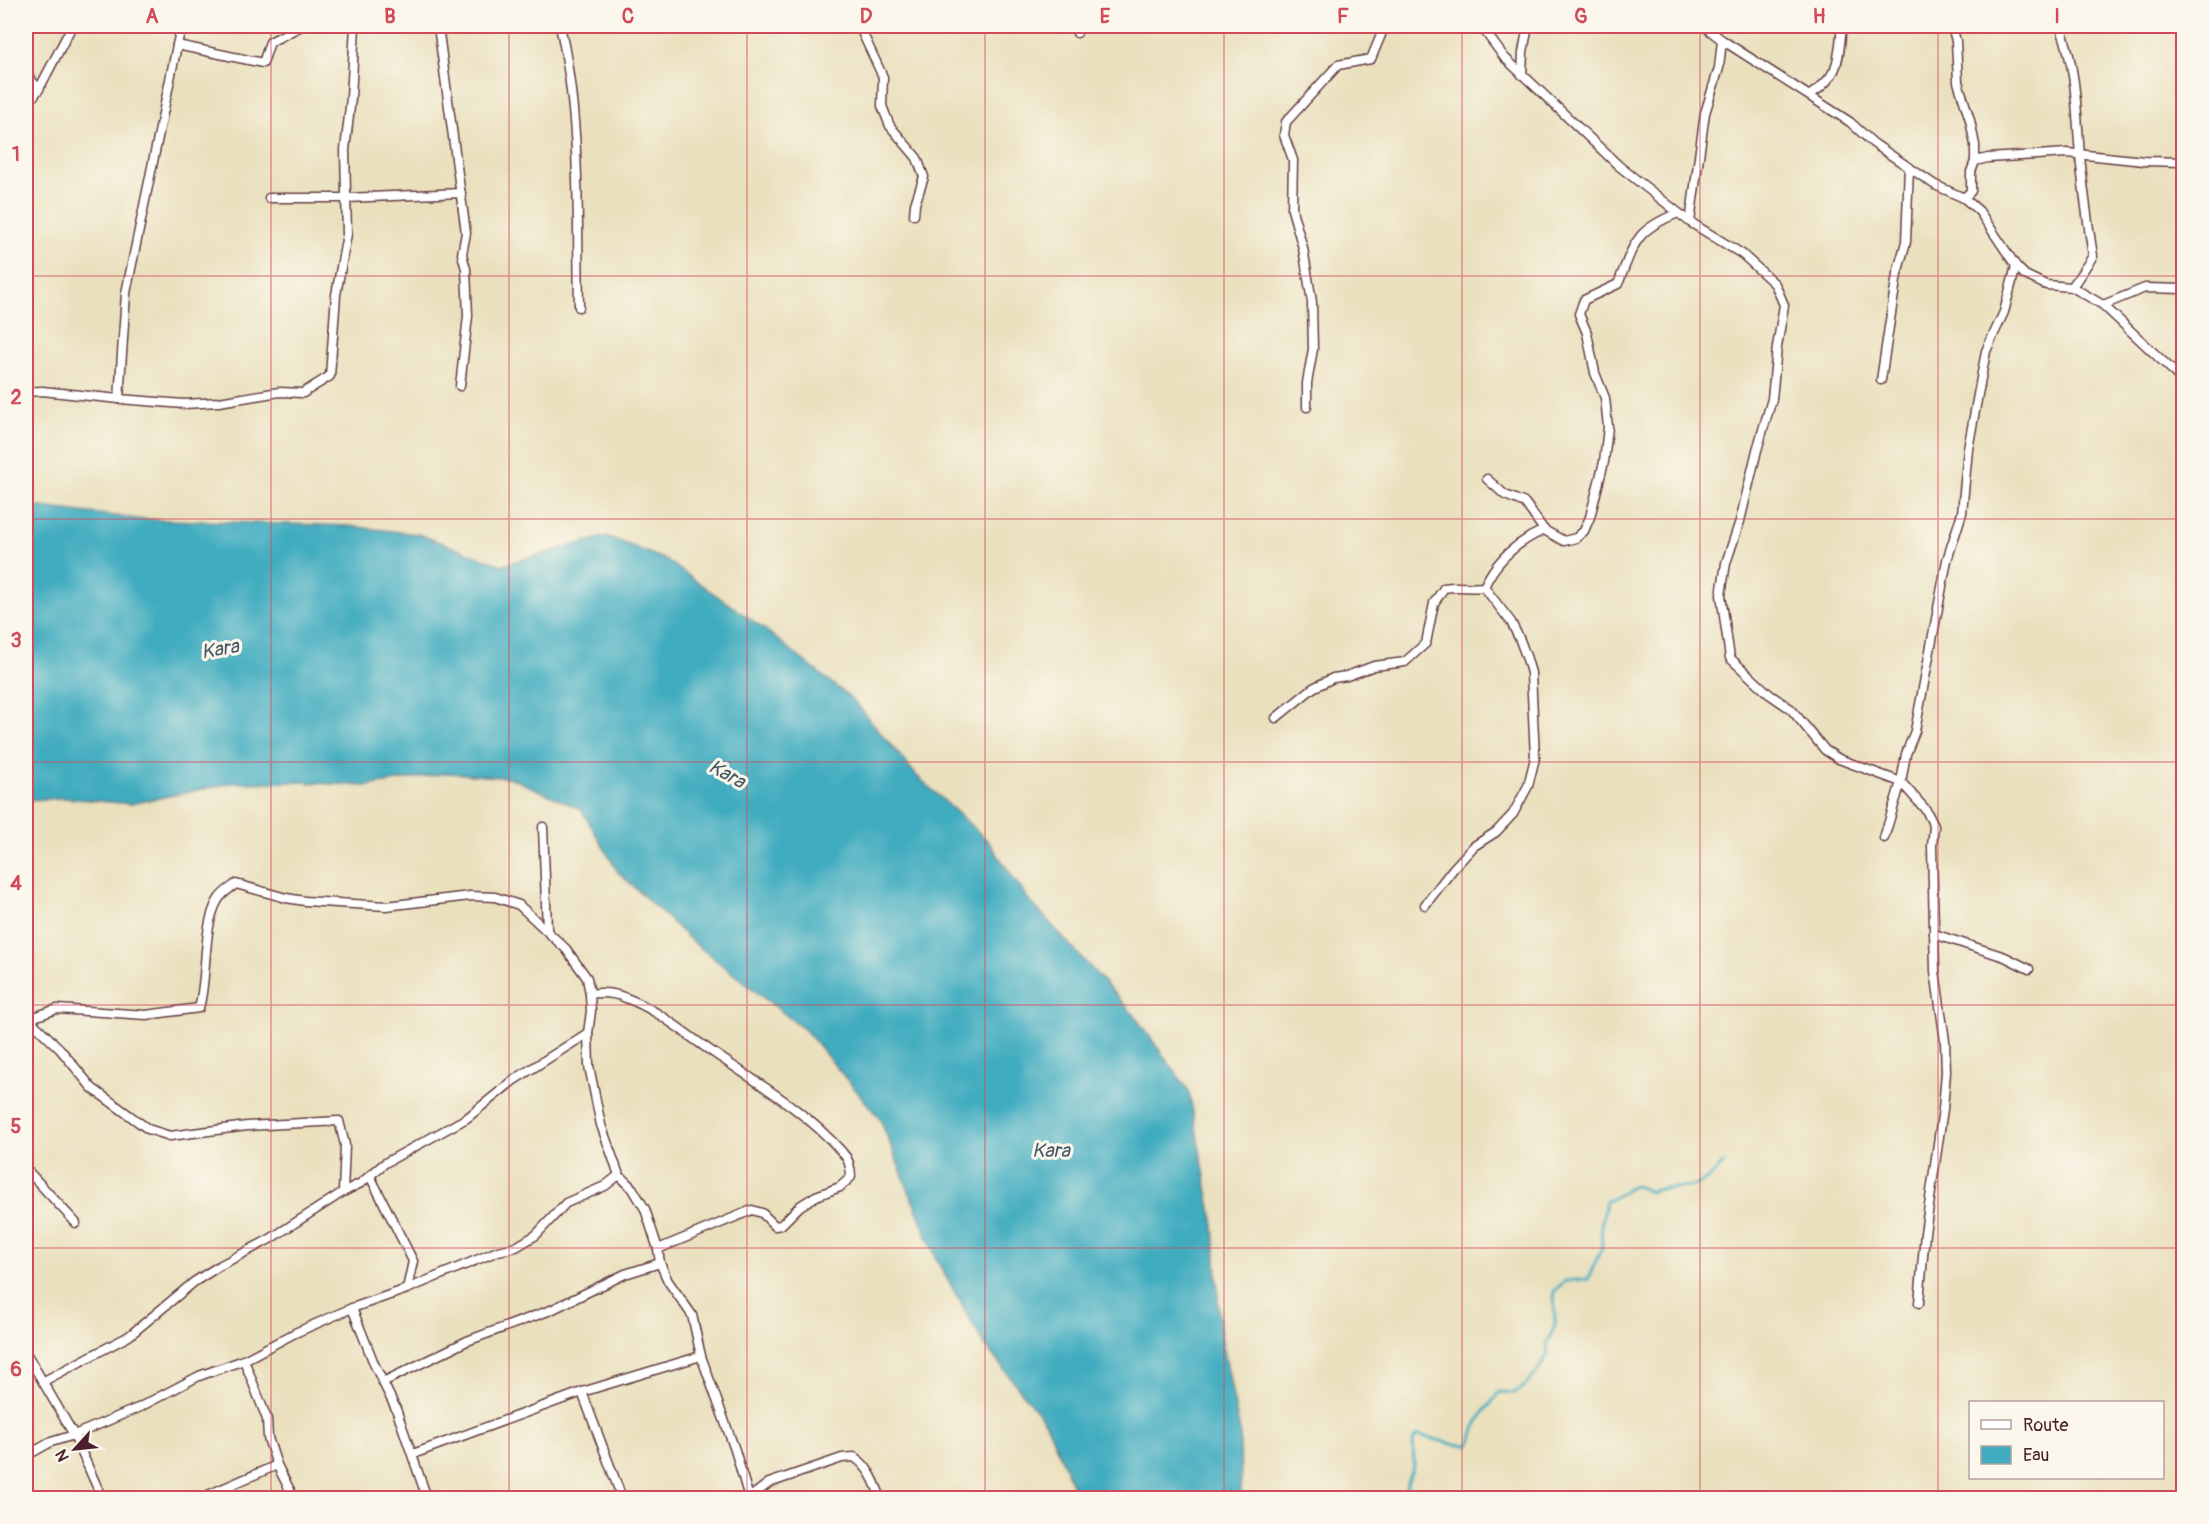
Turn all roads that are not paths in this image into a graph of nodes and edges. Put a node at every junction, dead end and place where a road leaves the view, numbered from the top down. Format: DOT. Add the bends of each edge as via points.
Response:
graph roads {
  1 [pos="72,26"];
  2 [pos="180,26"];
  3 [pos="301,26"];
  4 [pos="355,26"];
  5 [pos="438,26"];
  6 [pos="560,26"];
  7 [pos="861,26"];
  8 [pos="1382,26"];
  9 [pos="1481,26"];
  10 [pos="1528,26"];
  11 [pos="1704,26"];
  12 [pos="1842,26"];
  13 [pos="1952,26"];
  14 [pos="2061,28"];
  15 [pos="1722,40"];
  16 [pos="177,45"];
  17 [pos="26,74"];
  18 [pos="1522,75"];
  19 [pos="39,89"];
  20 [pos="1810,95"];
  21 [pos="26,106"];
  22 [pos="2080,154"];
  23 [pos="1975,161"];
  24 [pos="2184,162"];
  25 [pos="1909,167"];
  26 [pos="461,193"];
  27 [pos="269,198"];
  28 [pos="347,198"];
  29 [pos="1964,198"];
  30 [pos="1678,213"];
  31 [pos="914,215"];
  32 [pos="1690,222"];
  33 [pos="2016,266"];
  34 [pos="2072,287"];
  35 [pos="2184,289"];
  36 [pos="2103,305"];
  37 [pos="579,307"];
  38 [pos="1881,380"];
  39 [pos="2184,384"];
  40 [pos="460,386"];
  41 [pos="26,392"];
  42 [pos="119,399"];
  43 [pos="1307,407"];
  44 [pos="1487,478"];
  45 [pos="1544,530"];
  46 [pos="1484,587"];
  47 [pos="1276,718"];
  48 [pos="1901,782"];
  49 [pos="543,826"];
  50 [pos="1884,838"];
  51 [pos="1425,905"];
  52 [pos="547,929"];
  53 [pos="1934,933"];
  54 [pos="2029,969"];
  55 [pos="590,994"];
  56 [pos="28,1022"];
  57 [pos="588,1033"];
  58 [pos="26,1169"];
  59 [pos="619,1175"];
  60 [pos="370,1176"];
  61 [pos="343,1192"];
  62 [pos="76,1223"];
  63 [pos="658,1249"];
  64 [pos="660,1263"];
  65 [pos="407,1289"];
  66 [pos="1919,1303"];
  67 [pos="352,1308"];
  68 [pos="26,1353"];
  69 [pos="701,1356"];
  70 [pos="244,1360"];
  71 [pos="44,1381"];
  72 [pos="382,1382"];
  73 [pos="582,1392"];
  74 [pos="74,1435"];
  75 [pos="413,1454"];
  76 [pos="26,1456"];
  77 [pos="277,1465"];
  78 [pos="102,1498"];
  79 [pos="201,1498"];
  80 [pos="294,1498"];
  81 [pos="427,1498"];
  82 [pos="622,1498"];
  83 [pos="749,1498"];
  84 [pos="880,1498"];
  1 -- 19 [label="street"];
  2 -- 16 [label="street"];
  3 -- 16 [label="street" via="270,42 263,63"];
  4 -- 28 [label="street" via="345,150"];
  5 -- 26 [label="street"];
  6 -- 37 [label="street" via="575,142"];
  7 -- 31 [label="street" via="883,77 882,106 890,126 917,158 924,177"];
  8 -- 43 [label="street" via="1371,59 1338,65 1286,122 1284,135 1293,160 1292,210 1304,248 1312,302 1313,349"];
  9 -- 18 [label="street"];
  10 -- 18 [label="street"];
  11 -- 15 [label="street"];
  12 -- 20 [label="street" via="1838,67 1824,86"];
  13 -- 23 [label="street" via="1958,82 1970,120"];
  14 -- 22 [label="street" via="2071,56"];
  15 -- 20 [label="street"];
  15 -- 32 [label="street" via="1719,68 1705,113"];
  16 -- 42 [label="street" via="126,292"];
  17 -- 19 [label="street"];
  18 -- 30 [label="street" via="1619,166"];
  19 -- 21 [label="street"];
  20 -- 25 [label="street"];
  22 -- 23 [label="street" via="2017,155"];
  22 -- 24 [label="street"];
  22 -- 34 [label="street" via="2094,256"];
  23 -- 29 [label="street" via="1971,191"];
  25 -- 29 [label="street"];
  25 -- 38 [label="street" via="1905,242"];
  26 -- 28 [label="street"];
  26 -- 40 [label="street" via="468,316"];
  27 -- 28 [label="street"];
  28 -- 42 [label="street" via="347,234 336,295 330,376 303,393 279,392 184,404"];
  29 -- 33 [label="street" via="1979,211"];
  30 -- 32 [label="street"];
  30 -- 45 [label="street" via="1644,230 1632,248 1618,284 1584,300 1579,314 1605,398 1608,427 1604,462 1584,531 1564,541"];
  32 -- 48 [label="street" via="1742,254 1775,284 1784,304 1772,399 1720,595 1731,658 1791,710 1825,750"];
  33 -- 34 [label="street" via="2046,285"];
  33 -- 48 [label="street" via="2004,312 1986,351 1968,449 1962,513 1947,560 1915,731"];
  34 -- 36 [label="street"];
  35 -- 36 [label="street" via="2145,288"];
  36 -- 39 [label="street"];
  41 -- 42 [label="street"];
  44 -- 45 [label="street" via="1504,495 1525,503"];
  45 -- 46 [label="street" via="1506,554"];
  46 -- 47 [label="street" via="1444,588 1434,603 1426,643 1405,662 1332,678"];
  46 -- 51 [label="street" via="1511,622 1527,659 1535,758 1528,786 1513,814 1496,832 1474,846"];
  48 -- 50 [label="street"];
  48 -- 53 [label="street" via="1926,810 1934,826"];
  49 -- 52 [label="street"];
  52 -- 55 [label="street" via="581,967"];
  52 -- 56 [label="street" via="519,905 495,897 470,896 386,906 305,901 236,885 219,898 211,916 199,1008 146,1015 57,1010"];
  53 -- 54 [label="street"];
  53 -- 66 [label="street" via="1946,1072"];
  55 -- 57 [label="street"];
  55 -- 63 [label="street" via="605,992 626,998 656,1013 813,1124 844,1153 850,1164 851,1177 840,1187 800,1206 781,1225 774,1226 762,1213 752,1210"];
  56 -- 61 [label="street" via="60,1049 92,1088 148,1130 160,1134 339,1121 345,1145"];
  57 -- 59 [label="street" via="594,1091"];
  57 -- 60 [label="street" via="514,1080 467,1118 384,1163"];
  58 -- 62 [label="street"];
  59 -- 63 [label="street" via="645,1209"];
  59 -- 65 [label="street" via="605,1186 566,1203 536,1235 516,1247 468,1262"];
  60 -- 61 [label="street"];
  60 -- 65 [label="street" via="413,1261"];
  61 -- 71 [label="street" via="194,1282 129,1336"];
  63 -- 64 [label="street"];
  64 -- 69 [label="street" via="692,1315"];
  64 -- 72 [label="street" via="467,1341"];
  65 -- 67 [label="street"];
  67 -- 70 [label="street"];
  67 -- 72 [label="street"];
  68 -- 71 [label="street"];
  69 -- 73 [label="street"];
  69 -- 83 [label="street"];
  70 -- 74 [label="street" via="198,1376 138,1408"];
  70 -- 77 [label="street" via="267,1419"];
  71 -- 74 [label="street"];
  72 -- 75 [label="street"];
  73 -- 75 [label="street"];
  73 -- 82 [label="street"];
  74 -- 76 [label="street"];
  74 -- 78 [label="street"];
  75 -- 81 [label="street"];
  77 -- 79 [label="street"];
  77 -- 80 [label="street"];
  83 -- 84 [label="street" via="769,1483 854,1457 874,1480"];
}
